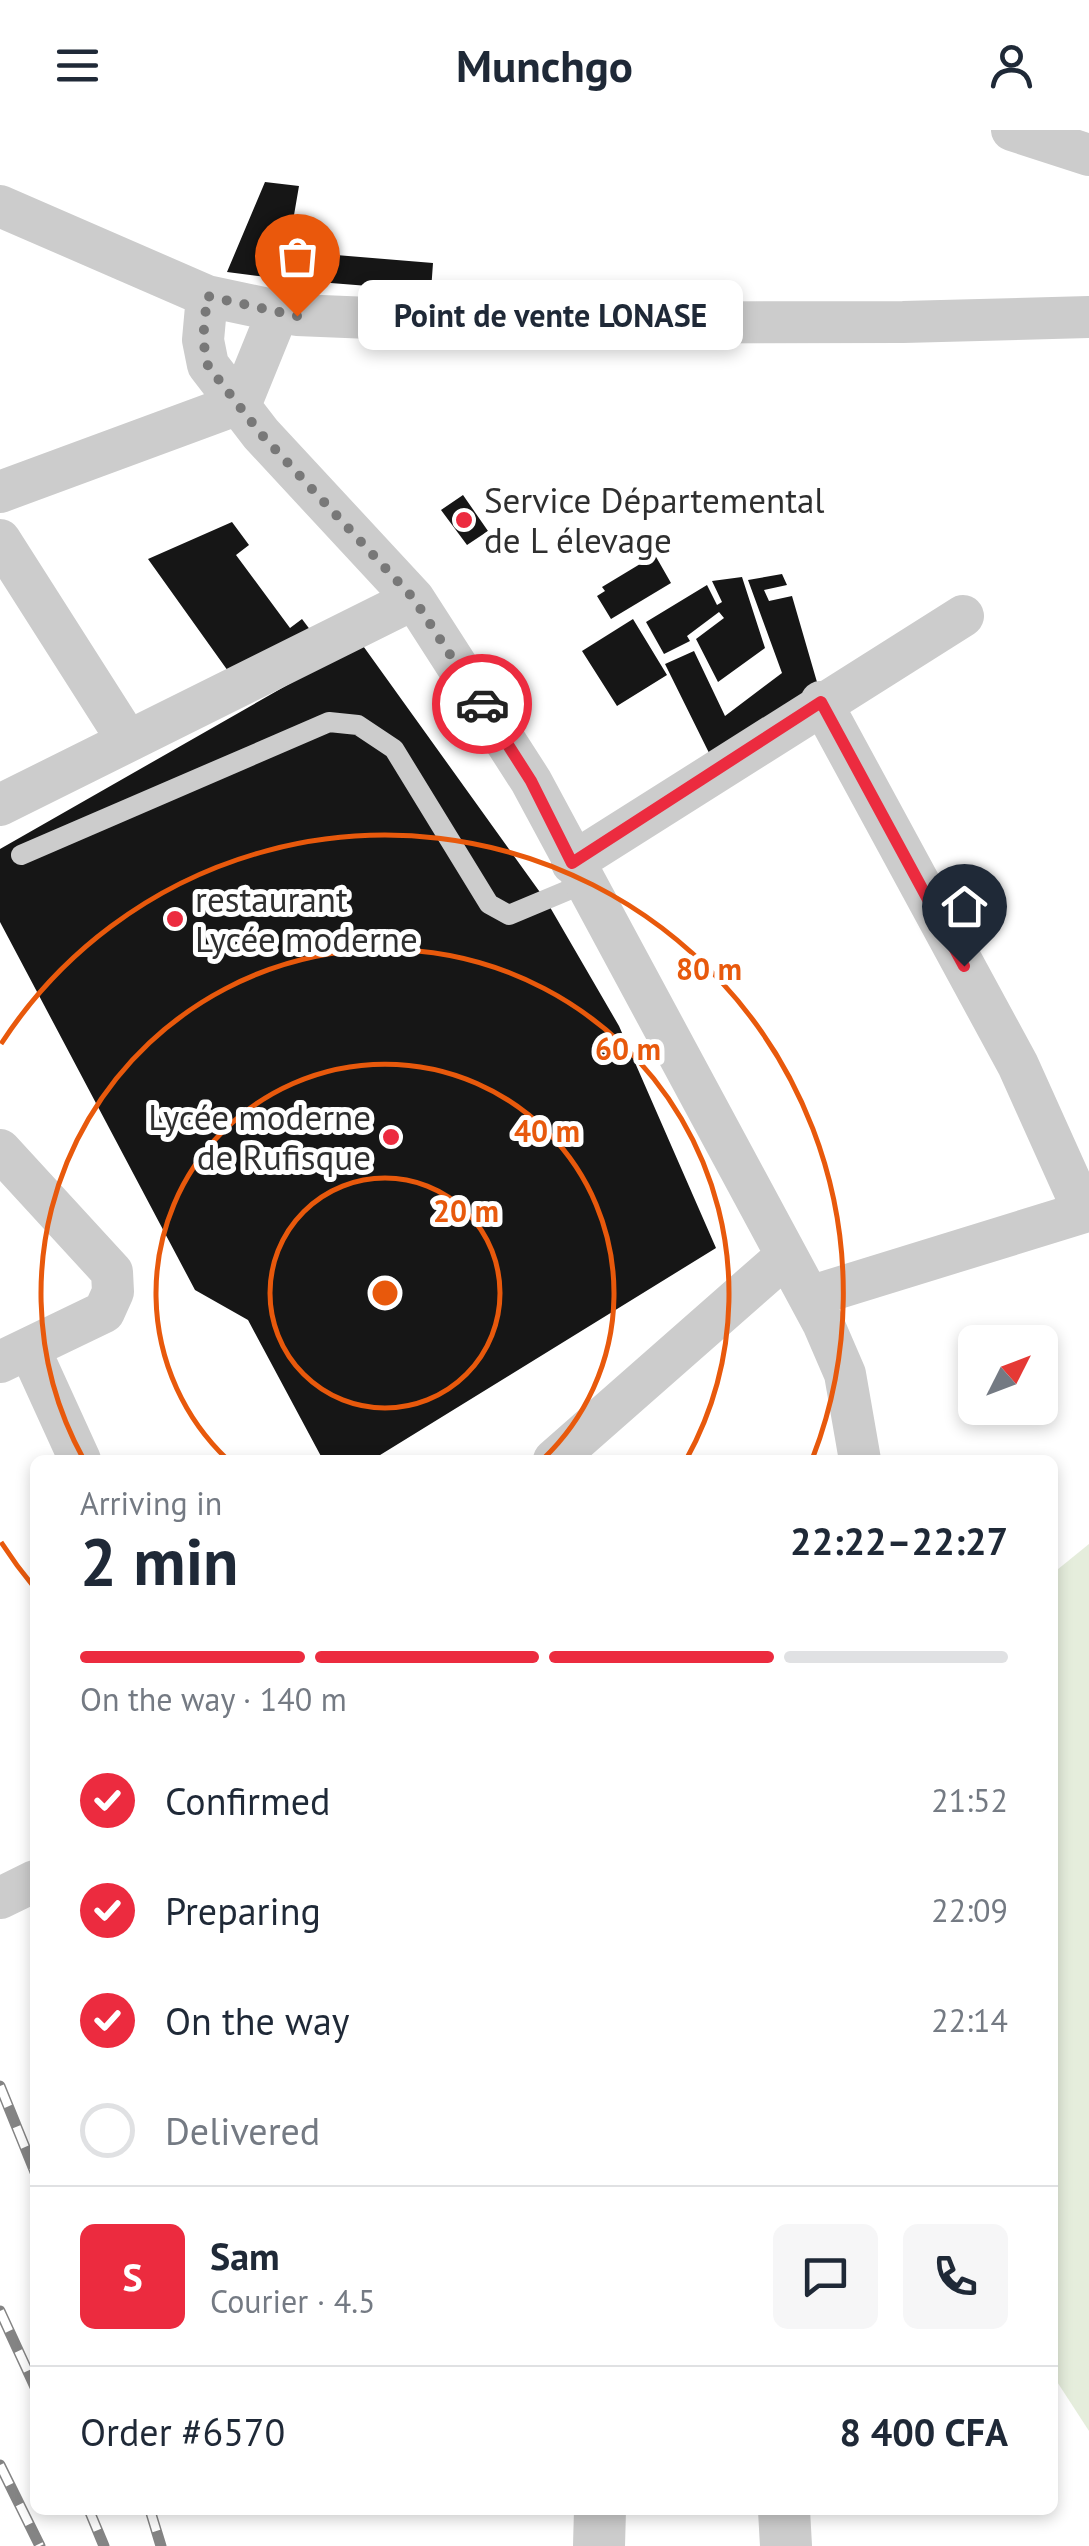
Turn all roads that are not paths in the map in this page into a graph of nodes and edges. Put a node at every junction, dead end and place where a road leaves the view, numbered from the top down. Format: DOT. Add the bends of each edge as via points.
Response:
graph roads {
  1 [pos="1012,130"];
  2 [pos="1089,155"];
  3 [pos="0,206"];
  4 [pos="207,296"];
  5 [pos="278,312"];
  6 [pos="1089,317"];
  7 [pos="240,403"];
  8 [pos="0,492"];
  9 [pos="0,540"];
  10 [pos="414,599"];
  11 [pos="964,616"];
  12 [pos="821,702"];
  13 [pos="128,741"];
  14 [pos="0,804"];
  15 [pos="21,855"];
  16 [pos="577,874"];
  17 [pos="0,1150"];
  18 [pos="1082,1186"];
  19 [pos="786,1256"];
  20 [pos="808,1297"];
  21 [pos="14,1355"];
  22 [pos="77,1455"];
  23 [pos="560,1455"];
  24 [pos="859,1455"];
  25 [pos="30,1883"];
  26 [pos="0,1898"];
  27 [pos="600,2515"];
  28 [pos="784,2515"];
  29 [pos="598,2546"];
  30 [pos="786,2546"];
  1 -- 2 [label="street"];
  3 -- 4 [label="street"];
  4 -- 5 [label="street"];
  4 -- 7 [label="street" via="208,366"];
  5 -- 6 [label="street" via="403,322"];
  5 -- 7 [label="street"];
  7 -- 8 [label="street"];
  7 -- 10 [label="street"];
  9 -- 13 [label="street"];
  10 -- 13 [label="street"];
  10 -- 16 [label="street" via="531,781"];
  11 -- 12 [label="street"];
  12 -- 16 [label="street"];
  12 -- 18 [label="street"];
  13 -- 14 [label="street"];
  15 -- 16 [label="lane" via="329,722 358,725 394,749 489,904 509,915"];
  16 -- 19 [label="street"];
  17 -- 21 [label="street" via="112,1272 104,1312"];
  18 -- 20 [label="street" via="1084,1212"];
  19 -- 20 [label="street"];
  19 -- 23 [label="street"];
  20 -- 24 [label="street" via="845,1374"];
  21 -- 22 [label="street"];
  25 -- 26 [label="street"];
  27 -- 29 [label="street"];
  28 -- 30 [label="street"];
}
